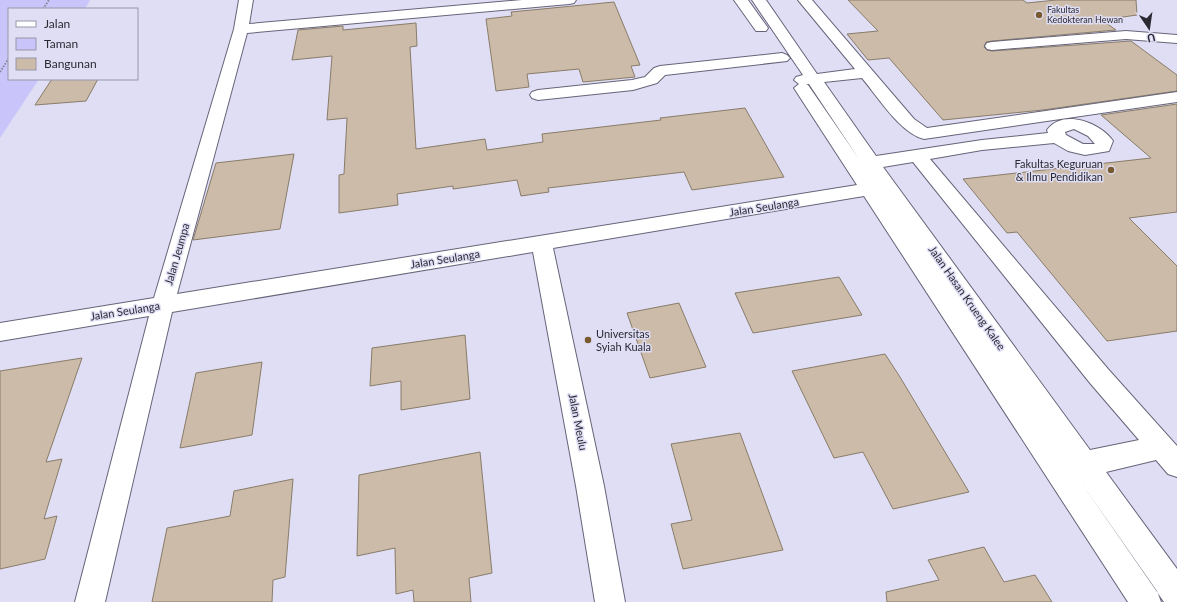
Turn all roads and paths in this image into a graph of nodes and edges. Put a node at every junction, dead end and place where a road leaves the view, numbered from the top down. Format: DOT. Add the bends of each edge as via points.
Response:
graph roads {
  1 [pos="246,0"];
  2 [pos="384,0"];
  3 [pos="569,0"];
  4 [pos="741,0"];
  5 [pos="759,0"];
  6 [pos="805,0"];
  7 [pos="384,16"];
  8 [pos="241,29"];
  9 [pos="1177,38"];
  10 [pos="992,46"];
  11 [pos="782,58"];
  12 [pos="8,60"];
  13 [pos="0,72"];
  14 [pos="865,73"];
  15 [pos="805,80"];
  16 [pos="538,95"];
  17 [pos="1177,97"];
  18 [pos="1058,137"];
  19 [pos="918,156"];
  20 [pos="862,164"];
  21 [pos="879,188"];
  22 [pos="542,243"];
  23 [pos="163,305"];
  24 [pos="0,332"];
  25 [pos="1169,456"];
  26 [pos="1083,463"];
  27 [pos="1057,470"];
  28 [pos="1177,594"];
  29 [pos="90,602"];
  30 [pos="610,602"];
  31 [pos="1146,602"];
  1 -- 8 [label="street, Jalan Jeumpa"];
  2 -- 7 [label="street"];
  3 -- 7 [label="street"];
  4 -- 11 [label="street, Jalan Hasan Krueng Kalee"];
  5 -- 15 [label="street, Jalan Hasan Krueng Kalee"];
  6 -- 14 [label="street"];
  7 -- 8 [label="street"];
  8 -- 23 [label="street, Jalan Jeumpa"];
  9 -- 10 [label="street" via="1126,35"];
  11 -- 15 [label="street, Jalan Hasan Krueng Kalee"];
  11 -- 16 [label="street" via="660,71 651,80 633,85"];
  12 -- 13 [label="path"];
  14 -- 15 [label="street"];
  14 -- 17 [label="street" via="908,123 924,134"];
  15 -- 20 [label="street, Jalan Hasan Krueng Kalee"];
  18 -- 19 [label="street" via="982,145"];
  19 -- 20 [label="street"];
  19 -- 25 [label="street" via="1099,376"];
  20 -- 21 [label="street, Jalan Hasan Krueng Kalee"];
  21 -- 22 [label="street, Jalan Seulanga"];
  21 -- 26 [label="street, Jalan Hasan Krueng Kalee"];
  21 -- 27 [label="street, Jalan Hasan Krueng Kalee"];
  22 -- 23 [label="street, Jalan Seulanga"];
  22 -- 30 [label="street, Jalan Meulu"];
  23 -- 24 [label="street, Jalan Seulanga"];
  23 -- 29 [label="street, Jalan Jeumpa"];
  25 -- 26 [label="street"];
  26 -- 27 [label="street"];
  26 -- 28 [label="street, Jalan Hasan Krueng Kalee"];
  27 -- 31 [label="street, Jalan Hasan Krueng Kalee"];
}
